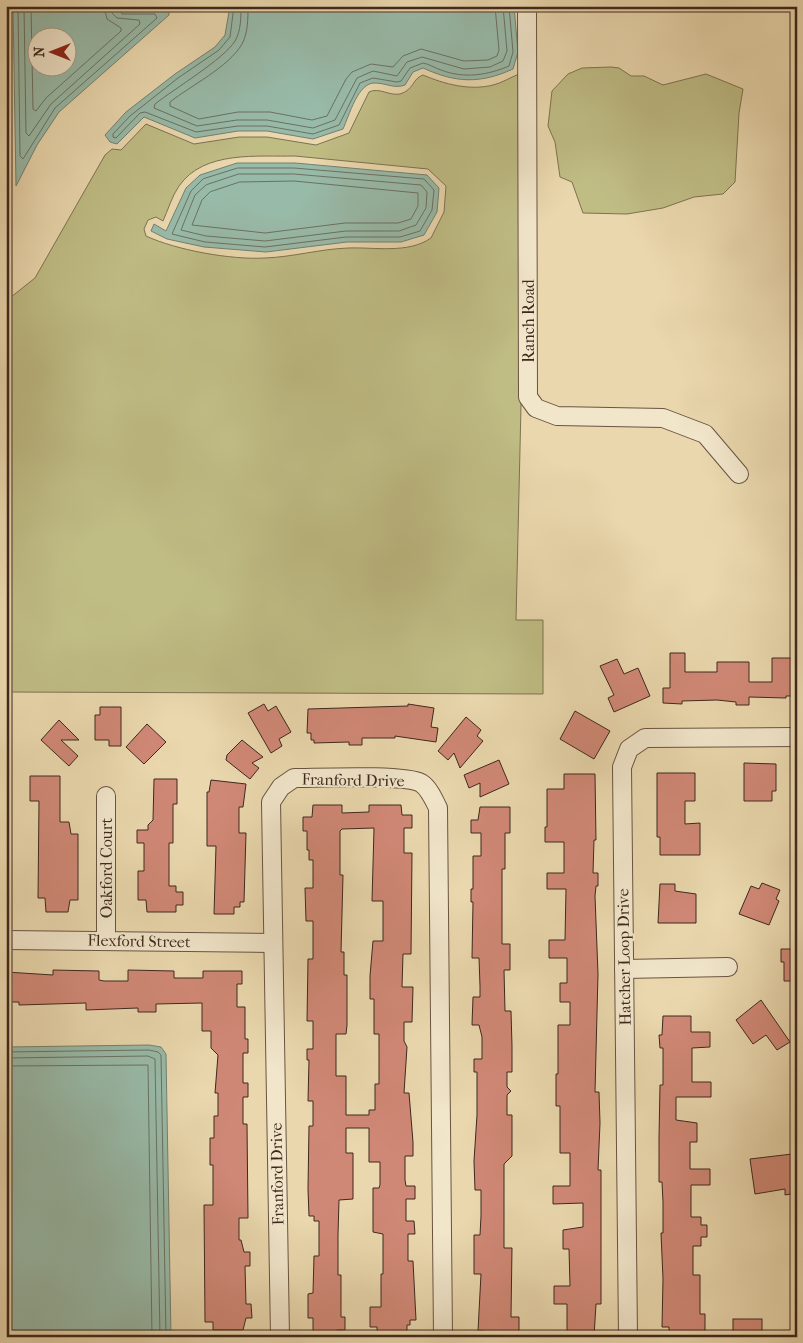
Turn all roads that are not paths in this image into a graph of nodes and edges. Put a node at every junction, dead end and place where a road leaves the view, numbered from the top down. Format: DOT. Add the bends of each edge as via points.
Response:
graph roads {
  1 [pos="527,6"];
  2 [pos="739,474"];
  3 [pos="797,737"];
  4 [pos="106,796"];
  5 [pos="6,940"];
  6 [pos="106,940"];
  7 [pos="272,942"];
  8 [pos="728,967"];
  9 [pos="624,969"];
  10 [pos="280,1337"];
  11 [pos="443,1337"];
  12 [pos="628,1337"];
  1 -- 2 [label="street, Ranch Road" via="528,397 536,408 557,416 663,418 705,434"];
  3 -- 9 [label="street, Hatcher Loop Drive" via="645,738 629,749 622,767"];
  4 -- 6 [label="street, Oakford Court"];
  5 -- 6 [label="street, Flexford Street"];
  6 -- 7 [label="street, Flexford Street"];
  7 -- 10 [label="street, Franford Drive"];
  7 -- 11 [label="street, Franford Drive" via="271,802 281,787 294,778 393,778 420,783 438,808"];
  8 -- 9 [label="street"];
  9 -- 12 [label="street, Hatcher Loop Drive"];
}
